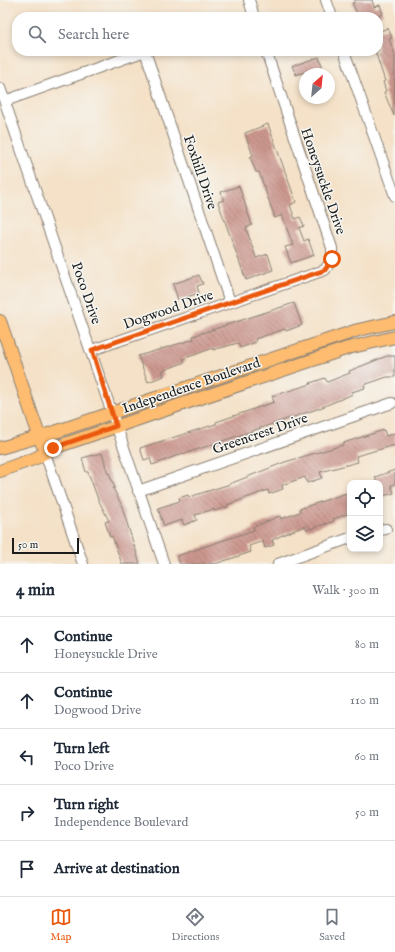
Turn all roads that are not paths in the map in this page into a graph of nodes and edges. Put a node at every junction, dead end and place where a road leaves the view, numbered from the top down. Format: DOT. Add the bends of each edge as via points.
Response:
graph roads {
  1 [pos="249,0"];
  2 [pos="326,0"];
  3 [pos="253,12"];
  4 [pos="330,12"];
  5 [pos="131,56"];
  6 [pos="147,56"];
  7 [pos="268,56"];
  8 [pos="346,56"];
  9 [pos="0,88"];
  10 [pos="5,101"];
  11 [pos="395,196"];
  12 [pos="230,302"];
  13 [pos="0,321"];
  14 [pos="395,322"];
  15 [pos="395,337"];
  16 [pos="92,350"];
  17 [pos="263,361"];
  18 [pos="267,375"];
  19 [pos="392,403"];
  20 [pos="112,413"];
  21 [pos="116,426"];
  22 [pos="39,437"];
  23 [pos="0,448"];
  24 [pos="45,453"];
  25 [pos="0,471"];
  26 [pos="138,491"];
  27 [pos="347,539"];
  28 [pos="83,564"];
  29 [pos="164,564"];
  30 [pos="278,564"];
  1 -- 3 [label="street"];
  2 -- 4 [label="street"];
  5 -- 10 [label="street"];
  6 -- 12 [label="street, Foxhill Drive"];
  7 -- 12 [label="street, Honeysuckle Drive" via="332,248 332,259 325,270"];
  8 -- 11 [label="street"];
  9 -- 10 [label="street, Poco Drive"];
  10 -- 16 [label="street, Poco Drive"];
  12 -- 16 [label="street, Dogwood Drive"];
  13 -- 22 [label="main road"];
  14 -- 17 [label="main road, Independence Boulevard" via="358,330"];
  15 -- 18 [label="main road, Independence Boulevard" via="348,348"];
  16 -- 20 [label="street, Poco Drive"];
  17 -- 18 [label="main road"];
  17 -- 20 [label="main road, Independence Boulevard"];
  18 -- 21 [label="main road, Independence Boulevard"];
  19 -- 26 [label="street, Greencrest Drive"];
  20 -- 21 [label="street, Poco Drive"];
  20 -- 22 [label="main road, Independence Boulevard"];
  21 -- 24 [label="main road, Independence Boulevard"];
  21 -- 26 [label="street, Poco Drive"];
  22 -- 23 [label="main road, Independence Boulevard"];
  22 -- 24 [label="main road"];
  24 -- 25 [label="main road, Independence Boulevard"];
  24 -- 28 [label="street"];
  26 -- 29 [label="street, Poco Drive"];
  27 -- 30 [label="street"];
}
